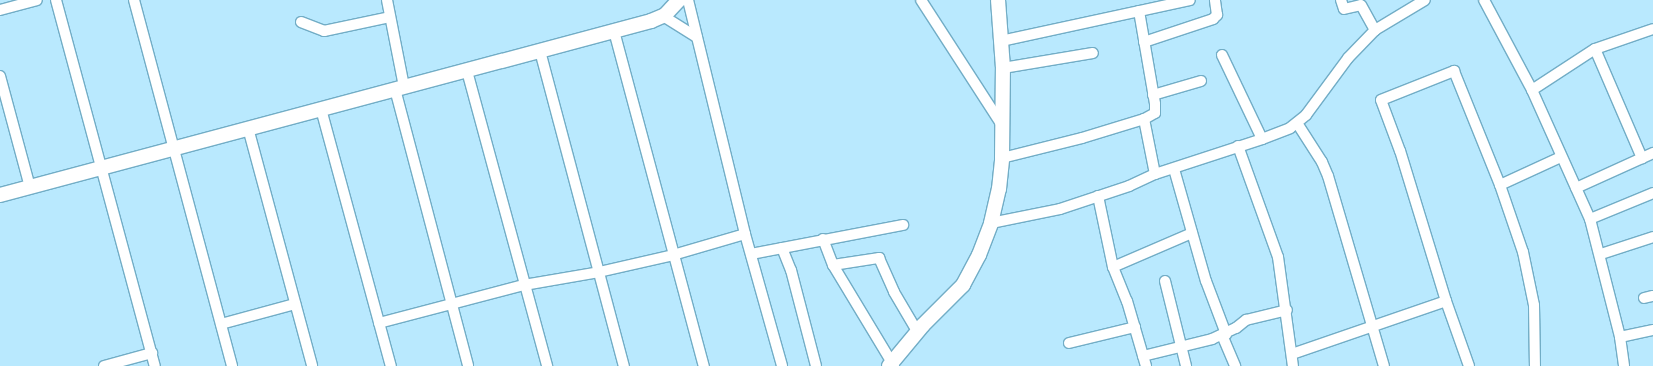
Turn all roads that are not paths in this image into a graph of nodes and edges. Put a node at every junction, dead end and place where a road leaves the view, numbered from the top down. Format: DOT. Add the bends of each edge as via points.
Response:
graph roads {
  1 [pos="38,0"];
  2 [pos="56,0"];
  3 [pos="134,0"];
  4 [pos="387,0"];
  5 [pos="679,0"];
  6 [pos="688,0"];
  7 [pos="921,0"];
  8 [pos="998,0"];
  9 [pos="1190,0"];
  10 [pos="1215,0"];
  11 [pos="1341,0"];
  12 [pos="1425,0"];
  13 [pos="1484,0"];
  14 [pos="0,10"];
  15 [pos="1139,11"];
  16 [pos="663,16"];
  17 [pos="390,17"];
  18 [pos="301,22"];
  19 [pos="1653,29"];
  20 [pos="1375,30"];
  21 [pos="614,32"];
  22 [pos="697,37"];
  23 [pos="1001,41"];
  24 [pos="1144,42"];
  25 [pos="1595,49"];
  26 [pos="540,51"];
  27 [pos="1093,52"];
  28 [pos="1222,55"];
  29 [pos="1003,68"];
  30 [pos="467,71"];
  31 [pos="0,76"];
  32 [pos="1201,81"];
  33 [pos="400,88"];
  34 [pos="1532,90"];
  35 [pos="1153,95"];
  36 [pos="322,109"];
  37 [pos="1144,119"];
  38 [pos="1297,123"];
  39 [pos="1002,125"];
  40 [pos="248,128"];
  41 [pos="1262,140"];
  42 [pos="1238,146"];
  43 [pos="174,148"];
  44 [pos="1653,154"];
  45 [pos="1562,157"];
  46 [pos="1002,158"];
  47 [pos="1642,158"];
  48 [pos="102,167"];
  49 [pos="1174,169"];
  50 [pos="1155,174"];
  51 [pos="30,186"];
  52 [pos="1500,186"];
  53 [pos="1576,188"];
  54 [pos="1653,193"];
  55 [pos="0,195"];
  56 [pos="1098,196"];
  57 [pos="1590,219"];
  58 [pos="990,223"];
  59 [pos="903,225"];
  60 [pos="1192,233"];
  61 [pos="745,234"];
  62 [pos="1653,237"];
  63 [pos="823,239"];
  64 [pos="782,248"];
  65 [pos="751,254"];
  66 [pos="1601,254"];
  67 [pos="672,255"];
  68 [pos="833,265"];
  69 [pos="1113,267"];
  70 [pos="599,272"];
  71 [pos="1164,281"];
  72 [pos="524,285"];
  73 [pos="1446,301"];
  74 [pos="295,304"];
  75 [pos="451,304"];
  76 [pos="1286,310"];
  77 [pos="379,323"];
  78 [pos="221,324"];
  79 [pos="1372,326"];
  80 [pos="1135,327"];
  81 [pos="1653,330"];
  82 [pos="917,331"];
  83 [pos="1224,335"];
  84 [pos="1620,337"];
  85 [pos="1069,343"];
  86 [pos="1181,346"];
  87 [pos="152,353"];
  88 [pos="1292,354"];
  89 [pos="1143,356"];
  90 [pos="892,365"];
  91 [pos="104,366"];
  92 [pos="155,366"];
  93 [pos="232,366"];
  94 [pos="312,366"];
  95 [pos="391,366"];
  96 [pos="468,366"];
  97 [pos="546,366"];
  98 [pos="624,366"];
  99 [pos="704,366"];
  100 [pos="782,366"];
  101 [pos="816,366"];
  102 [pos="1146,366"];
  103 [pos="1186,366"];
  104 [pos="1235,366"];
  105 [pos="1294,366"];
  106 [pos="1384,366"];
  107 [pos="1469,366"];
  108 [pos="1535,366"];
  109 [pos="1624,366"];
  1 -- 14 [label="street"];
  2 -- 48 [label="street"];
  3 -- 43 [label="street"];
  4 -- 17 [label="street"];
  5 -- 16 [label="main road"];
  6 -- 22 [label="street"];
  7 -- 39 [label="street"];
  8 -- 23 [label="main road"];
  9 -- 15 [label="street"];
  10 -- 24 [label="street" via="1217,15 1213,19"];
  11 -- 20 [label="street" via="1344,9 1361,5"];
  12 -- 20 [label="street"];
  13 -- 34 [label="street"];
  15 -- 23 [label="street"];
  15 -- 24 [label="street"];
  16 -- 21 [label="main road"];
  16 -- 22 [label="street"];
  17 -- 18 [label="street" via="324,31"];
  17 -- 33 [label="street"];
  19 -- 25 [label="street"];
  20 -- 38 [label="street" via="1348,58"];
  21 -- 26 [label="main road"];
  21 -- 67 [label="street"];
  22 -- 61 [label="street"];
  23 -- 29 [label="main road"];
  24 -- 35 [label="street"];
  25 -- 34 [label="street"];
  25 -- 47 [label="street"];
  26 -- 30 [label="main road"];
  26 -- 70 [label="street"];
  27 -- 29 [label="street"];
  28 -- 41 [label="street"];
  29 -- 39 [label="main road"];
  30 -- 33 [label="main road"];
  30 -- 72 [label="street"];
  31 -- 51 [label="street"];
  32 -- 35 [label="street"];
  33 -- 36 [label="main road"];
  33 -- 75 [label="street"];
  34 -- 45 [label="street"];
  35 -- 37 [label="street" via="1155,113"];
  36 -- 40 [label="main road"];
  36 -- 77 [label="street"];
  37 -- 46 [label="street"];
  37 -- 50 [label="street"];
  38 -- 41 [label="street"];
  38 -- 79 [label="street" via="1328,176"];
  39 -- 46 [label="main road"];
  40 -- 43 [label="main road"];
  40 -- 74 [label="street"];
  41 -- 42 [label="street"];
  42 -- 49 [label="street"];
  42 -- 76 [label="street" via="1278,257"];
  43 -- 48 [label="main road"];
  43 -- 78 [label="street"];
  44 -- 47 [label="street"];
  45 -- 52 [label="street"];
  45 -- 53 [label="street"];
  46 -- 58 [label="main road"];
  47 -- 53 [label="street"];
  48 -- 51 [label="main road"];
  48 -- 87 [label="street"];
  49 -- 50 [label="street"];
  49 -- 60 [label="street"];
  50 -- 56 [label="street"];
  51 -- 55 [label="main road"];
  52 -- 73 [label="street" via="1454,71 1381,100 1400,151"];
  52 -- 108 [label="street" via="1530,280 1534,305"];
  53 -- 57 [label="street"];
  54 -- 57 [label="street"];
  56 -- 58 [label="street" via="1060,209"];
  56 -- 69 [label="street"];
  57 -- 66 [label="street"];
  58 -- 82 [label="main road" via="979,255 963,285"];
  59 -- 63 [label="street"];
  60 -- 69 [label="street"];
  60 -- 83 [label="street"];
  61 -- 65 [label="street"];
  61 -- 67 [label="street"];
  62 -- 66 [label="street"];
  63 -- 64 [label="street"];
  63 -- 68 [label="street"];
  64 -- 65 [label="street"];
  64 -- 101 [label="street" via="791,270"];
  65 -- 100 [label="street"];
  66 -- 84 [label="street"];
  67 -- 70 [label="street"];
  67 -- 99 [label="street"];
  68 -- 82 [label="street" via="879,258 894,292"];
  68 -- 90 [label="street"];
  69 -- 80 [label="street"];
  70 -- 72 [label="street"];
  70 -- 98 [label="street"];
  71 -- 86 [label="street"];
  72 -- 75 [label="street"];
  72 -- 97 [label="street"];
  73 -- 79 [label="street"];
  73 -- 107 [label="street"];
  74 -- 78 [label="street"];
  74 -- 94 [label="street"];
  75 -- 77 [label="street"];
  75 -- 96 [label="street"];
  76 -- 83 [label="street" via="1246,320"];
  76 -- 88 [label="street"];
  77 -- 95 [label="street"];
  78 -- 93 [label="street"];
  79 -- 88 [label="street"];
  79 -- 106 [label="street"];
  80 -- 85 [label="street"];
  80 -- 89 [label="street"];
  81 -- 84 [label="street"];
  82 -- 90 [label="main road"];
  83 -- 86 [label="street"];
  83 -- 104 [label="street"];
  84 -- 109 [label="street"];
  86 -- 89 [label="street"];
  86 -- 103 [label="street"];
  87 -- 91 [label="street"];
  87 -- 92 [label="street"];
  88 -- 105 [label="street"];
  89 -- 102 [label="street"];
}
